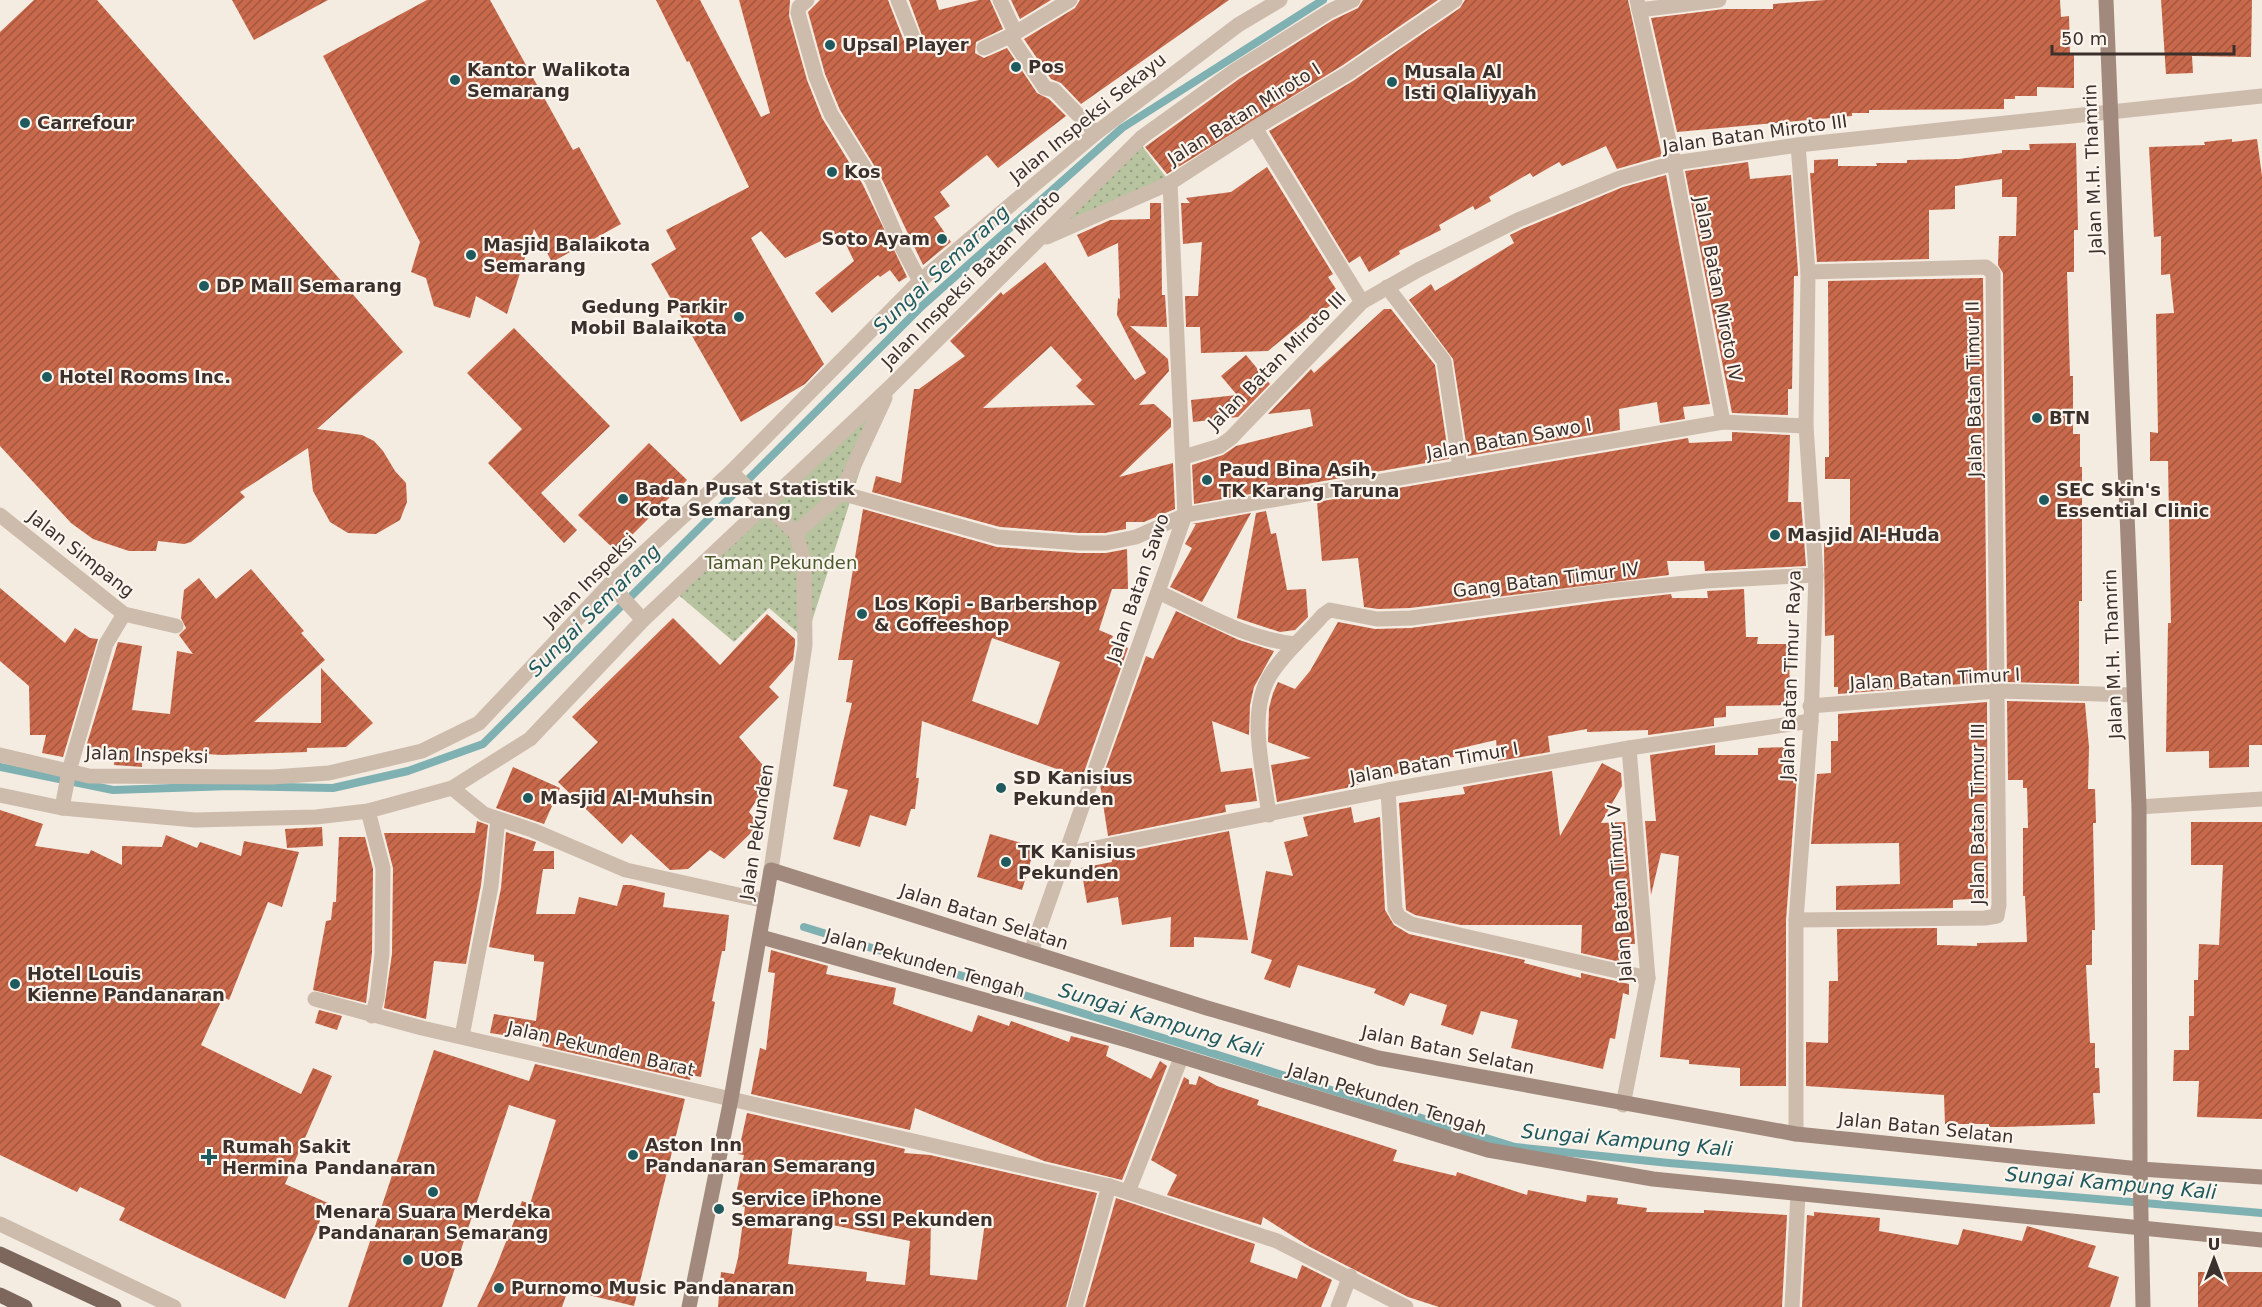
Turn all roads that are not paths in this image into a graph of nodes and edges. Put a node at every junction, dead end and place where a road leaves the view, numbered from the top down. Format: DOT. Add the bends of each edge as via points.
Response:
graph roads {
  1 [pos="807,0"];
  2 [pos="898,0"];
  3 [pos="1000,0"];
  4 [pos="1070,0"];
  5 [pos="1280,0"];
  6 [pos="1353,0"];
  7 [pos="1455,0"];
  8 [pos="1719,0"];
  9 [pos="2106,0"];
  10 [pos="1638,5"];
  11 [pos="1013,34"];
  12 [pos="914,40"];
  13 [pos="984,48"];
  14 [pos="2262,96"];
  15 [pos="2110,112"];
  16 [pos="1255,128"];
  17 [pos="1096,133"];
  18 [pos="1798,145"];
  19 [pos="1674,163"];
  20 [pos="1170,183"];
  21 [pos="1041,240"];
  22 [pos="1808,272"];
  23 [pos="921,281"];
  24 [pos="1387,287"];
  25 [pos="901,300"];
  26 [pos="1362,302"];
  27 [pos="888,390"];
  28 [pos="1723,422"];
  29 [pos="1806,426"];
  30 [pos="1184,457"];
  31 [pos="1460,468"];
  32 [pos="734,474"];
  33 [pos="841,493"];
  34 [pos="762,499"];
  35 [pos="0,515"];
  36 [pos="1185,515"];
  37 [pos="796,533"];
  38 [pos="1816,575"];
  39 [pos="612,586"];
  40 [pos="1158,592"];
  41 [pos="123,614"];
  42 [pos="639,617"];
  43 [pos="176,626"];
  44 [pos="1296,644"];
  45 [pos="1997,691"];
  46 [pos="2133,695"];
  47 [pos="1811,714"];
  48 [pos="1629,748"];
  49 [pos="0,755"];
  50 [pos="68,774"];
  51 [pos="452,788"];
  52 [pos="1388,790"];
  53 [pos="0,795"];
  54 [pos="2262,799"];
  55 [pos="62,805"];
  56 [pos="2139,807"];
  57 [pos="368,811"];
  58 [pos="1269,815"];
  59 [pos="498,819"];
  60 [pos="1065,854"];
  61 [pos="771,870"];
  62 [pos="766,901"];
  63 [pos="1796,920"];
  64 [pos="761,937"];
  65 [pos="1031,952"];
  66 [pos="1648,978"];
  67 [pos="315,999"];
  68 [pos="372,1016"];
  69 [pos="462,1036"];
  70 [pos="1181,1058"];
  71 [pos="731,1099"];
  72 [pos="1623,1105"];
  73 [pos="1796,1134"];
  74 [pos="2140,1173"];
  75 [pos="2262,1177"];
  76 [pos="1109,1186"];
  77 [pos="1128,1192"];
  78 [pos="1798,1194"];
  79 [pos="0,1224"];
  80 [pos="2141,1226"];
  81 [pos="2262,1240"];
  82 [pos="0,1254"];
  83 [pos="1350,1276"];
  84 [pos="0,1295"];
  85 [pos="26,1307"];
  86 [pos="114,1307"];
  87 [pos="174,1307"];
  88 [pos="689,1307"];
  89 [pos="1076,1307"];
  90 [pos="1338,1307"];
  91 [pos="1406,1307"];
  92 [pos="1792,1307"];
  93 [pos="2143,1307"];
  1 -- 23 [label="street" via="798,13 827,105 872,180"];
  2 -- 12 [label="street"];
  3 -- 11 [label="street"];
  4 -- 11 [label="street"];
  5 -- 17 [label="street, Jalan Inspeksi Sekayu" via="1238,25"];
  6 -- 21 [label="street, Jalan Inspeksi Batan Miroto" via="1234,71 1142,137"];
  7 -- 16 [label="street, Jalan Batan Miroto I" via="1348,73"];
  8 -- 10 [label="street"];
  9 -- 15 [label="main road, Jalan M.H. Thamrin"];
  10 -- 19 [label="street, Jalan Batan Miroto IV"];
  11 -- 13 [label="street"];
  11 -- 17 [label="street" via="1045,88 1054,90"];
  14 -- 15 [label="street, Jalan Batan Miroto III"];
  15 -- 18 [label="street, Jalan Batan Miroto III"];
  15 -- 46 [label="main road, Jalan M.H. Thamrin"];
  16 -- 20 [label="street, Jalan Batan Miroto I"];
  16 -- 26 [label="street, Jalan Batan Miroto III"];
  17 -- 23 [label="street, Jalan Inspeksi Sekayu"];
  18 -- 19 [label="street, Jalan Batan Miroto III"];
  18 -- 22 [label="street, Jalan Batan Timur Raya"];
  19 -- 24 [label="street, Jalan Batan Miroto III" via="1620,178 1518,220"];
  19 -- 28 [label="street, Jalan Batan Miroto IV"];
  20 -- 21 [label="street, Jalan Batan Miroto I"];
  20 -- 30 [label="street, Jalan Batan Sawo"];
  21 -- 27 [label="street, Jalan Inspeksi Batan Miroto"];
  22 -- 29 [label="street, Jalan Batan Timur Raya"];
  22 -- 45 [label="street, Jalan Batan Timur II" via="1986,267 1991,270"];
  23 -- 25 [label="street, Jalan Inspeksi Sekayu"];
  24 -- 26 [label="street, Jalan Batan Miroto III"];
  24 -- 31 [label="street" via="1444,361"];
  25 -- 32 [label="street, Jalan Inspeksi"];
  26 -- 30 [label="street, Jalan Batan Miroto III" via="1231,438 1220,446"];
  27 -- 33 [label="street"];
  27 -- 34 [label="street, Jalan Inspeksi Batan Miroto"];
  28 -- 29 [label="street, Jalan Batan Sawo I"];
  28 -- 31 [label="street, Jalan Batan Sawo I"];
  29 -- 38 [label="street, Jalan Batan Timur Raya"];
  30 -- 36 [label="street, Jalan Batan Sawo"];
  31 -- 36 [label="street, Jalan Batan Sawo I"];
  32 -- 34 [label="street"];
  32 -- 39 [label="street, Jalan Inspeksi"];
  33 -- 36 [label="street, Jalan Batan Sawo I" via="998,537 1079,543 1136,537"];
  33 -- 37 [label="street"];
  34 -- 37 [label="street"];
  34 -- 42 [label="street, Jalan Inspeksi Batan Miroto"];
  35 -- 41 [label="street, Jalan Simpang"];
  36 -- 40 [label="street, Jalan Batan Sawo"];
  37 -- 61 [label="street, Jalan Pekunden" via="804,562 805,645"];
  38 -- 44 [label="street, Gang Batan Timur IV" via="1607,591 1411,618 1377,619 1330,610"];
  38 -- 47 [label="street, Jalan Batan Timur Raya"];
  39 -- 42 [label="street"];
  39 -- 50 [label="street, Jalan Inspeksi" via="479,723 422,752 328,773 273,777"];
  40 -- 44 [label="street" via="1245,632 1274,642"];
  40 -- 60 [label="street, Jalan Batan Sawo"];
  41 -- 43 [label="street, Jalan Simpang"];
  41 -- 50 [label="street" via="106,644"];
  42 -- 51 [label="street, Jalan Inspeksi Batan Miroto" via="530,739"];
  44 -- 58 [label="street, Gang Batan Timur IV" via="1270,674 1260,707 1258,727"];
  45 -- 46 [label="street, Jalan Batan Timur I"];
  45 -- 47 [label="street, Jalan Batan Timur I"];
  45 -- 63 [label="street, Jalan Batan Timur III" via="1997,916"];
  46 -- 56 [label="main road, Jalan M.H. Thamrin"];
  47 -- 48 [label="street, Jalan Batan Timur I"];
  47 -- 63 [label="street, Jalan Batan Timur Raya"];
  48 -- 52 [label="street, Jalan Batan Timur I"];
  48 -- 66 [label="street, Jalan Batan Timur V"];
  49 -- 50 [label="street, Jalan Inspeksi"];
  50 -- 55 [label="street"];
  51 -- 57 [label="street, Jalan Inspeksi Batan Miroto"];
  51 -- 59 [label="street" via="484,814"];
  52 -- 58 [label="street, Jalan Batan Timur I"];
  52 -- 66 [label="street" via="1395,909 1399,916 1411,924"];
  53 -- 55 [label="street, Jalan Inspeksi Batan Miroto"];
  54 -- 56 [label="street"];
  55 -- 57 [label="street, Jalan Inspeksi Batan Miroto" via="195,820 316,817"];
  56 -- 74 [label="main road, Jalan M.H. Thamrin"];
  57 -- 68 [label="street" via="383,868 382,954"];
  58 -- 60 [label="street, Jalan Batan Timur I"];
  59 -- 62 [label="street" via="626,870"];
  59 -- 69 [label="street" via="491,886"];
  60 -- 65 [label="street, Jalan Batan Sawo"];
  61 -- 62 [label="main road, Jalan Pekunden"];
  61 -- 65 [label="main road, Jalan Batan Selatan"];
  62 -- 64 [label="main road, Jalan Pekunden"];
  63 -- 73 [label="street, Jalan Batan Timur Raya"];
  64 -- 70 [label="main road, Jalan Pekunden Tengah"];
  64 -- 71 [label="main road, Jalan Pekunden"];
  65 -- 72 [label="main road, Jalan Batan Selatan" via="1378,1058"];
  66 -- 72 [label="street, Jalan Batan Timur V"];
  67 -- 68 [label="street, Jalan Pekunden Barat"];
  68 -- 69 [label="street, Jalan Pekunden Barat"];
  69 -- 71 [label="street, Jalan Pekunden Barat"];
  70 -- 77 [label="street"];
  70 -- 78 [label="main road, Jalan Pekunden Tengah" via="1488,1150 1653,1179"];
  71 -- 76 [label="street"];
  71 -- 88 [label="main road, Jalan Pekunden"];
  72 -- 73 [label="main road, Jalan Batan Selatan"];
  73 -- 74 [label="main road, Jalan Batan Selatan"];
  74 -- 75 [label="main road, Jalan Batan Selatan"];
  74 -- 80 [label="main road, Jalan M.H. Thamrin"];
  76 -- 77 [label="street"];
  76 -- 89 [label="street"];
  77 -- 83 [label="street" via="1276,1241"];
  78 -- 80 [label="main road, Jalan Pekunden Tengah"];
  78 -- 92 [label="street"];
  79 -- 87 [label="street"];
  80 -- 81 [label="main road, Jalan Pekunden Tengah"];
  80 -- 93 [label="main road, Jalan M.H. Thamrin"];
  82 -- 86 [label="main road"];
  83 -- 90 [label="street"];
  83 -- 91 [label="street"];
  84 -- 85 [label="main road"];
}
